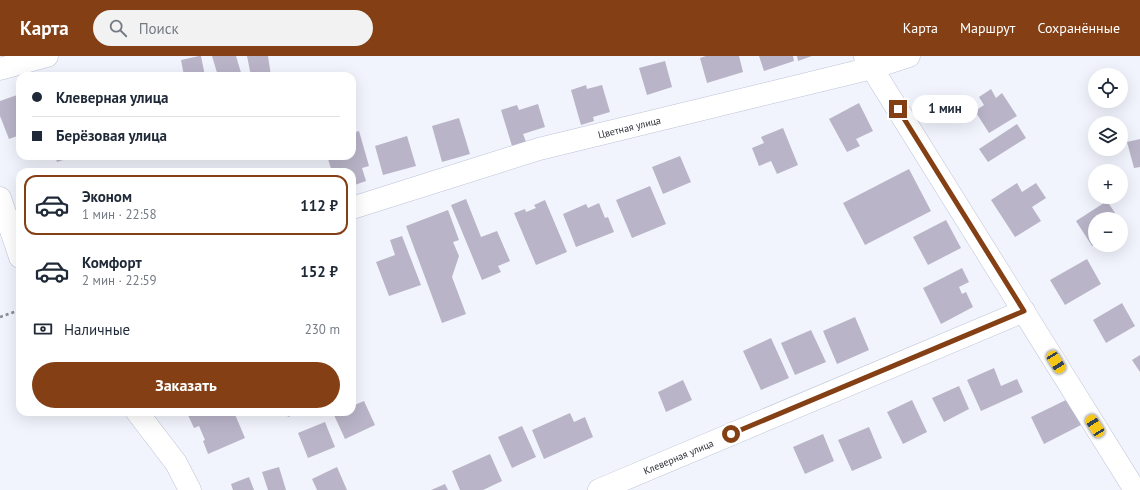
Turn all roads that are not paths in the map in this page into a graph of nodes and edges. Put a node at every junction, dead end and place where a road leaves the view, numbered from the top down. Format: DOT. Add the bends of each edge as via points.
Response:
graph roads {
  1 [pos="47,56"];
  2 [pos="909,56"];
  3 [pos="868,62"];
  4 [pos="0,69"];
  5 [pos="0,198"];
  6 [pos="356,207"];
  7 [pos="16,245"];
  8 [pos="1024,311"];
  9 [pos="140,416"];
  10 [pos="190,490"];
  11 [pos="599,490"];
  12 [pos="1135,490"];
  1 -- 4 [label="street"];
  2 -- 3 [label="street, Цветная улица"];
  3 -- 6 [label="street, Цветная улица" via="539,149"];
  3 -- 8 [label="street"];
  5 -- 7 [label="street"];
  8 -- 11 [label="street, Клеверная улица"];
  8 -- 12 [label="street"];
  9 -- 10 [label="street" via="176,463"];
}
